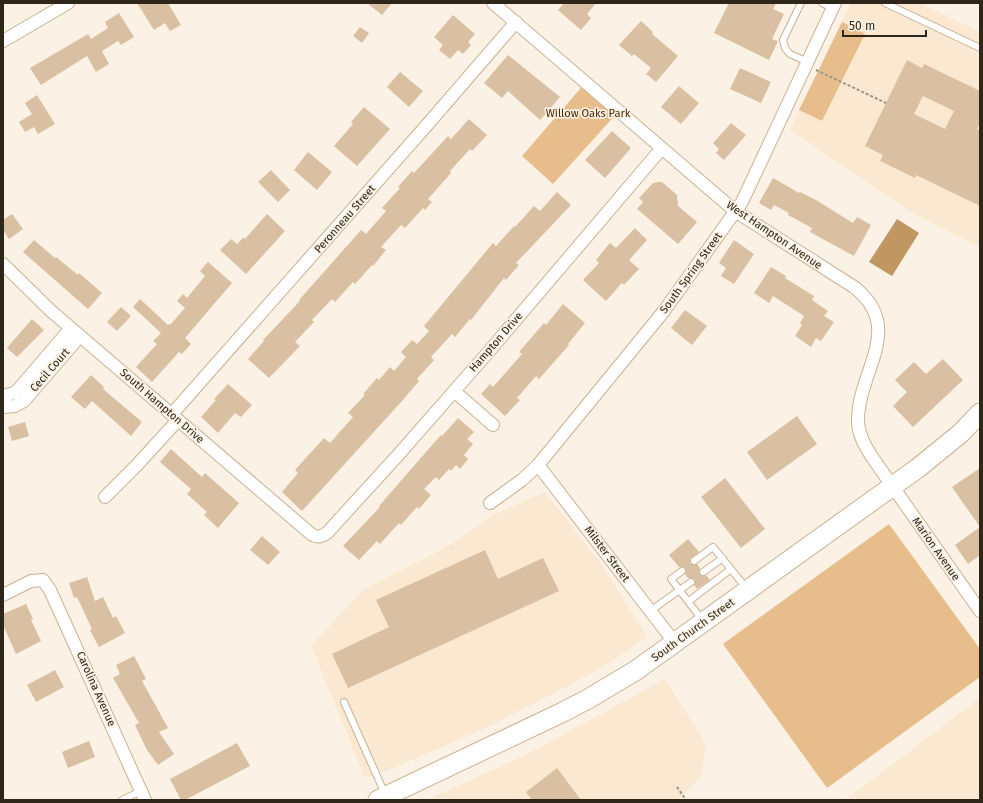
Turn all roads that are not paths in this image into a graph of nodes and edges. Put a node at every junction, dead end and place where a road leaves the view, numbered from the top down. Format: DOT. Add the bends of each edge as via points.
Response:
graph roads {
  1 [pos="68,3"];
  2 [pos="493,3"];
  3 [pos="801,3"];
  4 [pos="885,3"];
  5 [pos="830,5"];
  6 [pos="516,22"];
  7 [pos="3,41"];
  8 [pos="980,48"];
  9 [pos="811,66"];
  10 [pos="662,148"];
  11 [pos="735,211"];
  12 [pos="3,264"];
  13 [pos="76,332"];
  14 [pos="454,391"];
  15 [pos="12,398"];
  16 [pos="3,407"];
  17 [pos="980,413"];
  18 [pos="175,417"];
  19 [pos="493,425"];
  20 [pos="538,465"];
  21 [pos="893,486"];
  22 [pos="105,497"];
  23 [pos="490,503"];
  24 [pos="327,534"];
  25 [pos="722,558"];
  26 [pos="694,561"];
  27 [pos="731,568"];
  28 [pos="682,571"];
  29 [pos="704,572"];
  30 [pos="691,582"];
  31 [pos="680,590"];
  32 [pos="748,590"];
  33 [pos="3,595"];
  34 [pos="688,601"];
  35 [pos="650,611"];
  36 [pos="980,611"];
  37 [pos="704,622"];
  38 [pos="675,643"];
  39 [pos="344,702"];
  40 [pos="144,795"];
  41 [pos="382,798"];
  42 [pos="122,800"];
  1 -- 7 [label="street"];
  2 -- 6 [label="street, West Hampton Avenue"];
  3 -- 9 [label="lane" via="783,40 790,54"];
  4 -- 8 [label="lane"];
  5 -- 9 [label="street, South Spring Street"];
  6 -- 10 [label="street, West Hampton Avenue"];
  6 -- 18 [label="street, Peronneau Street"];
  9 -- 11 [label="street, South Spring Street" via="742,202"];
  10 -- 11 [label="street, West Hampton Avenue"];
  10 -- 14 [label="street, Hampton Drive"];
  11 -- 20 [label="street, South Spring Street" via="664,311"];
  11 -- 21 [label="street, West Hampton Avenue" via="854,287 870,303 875,313 879,335 859,405 858,419 864,446"];
  12 -- 13 [label="street, South Hampton Drive"];
  13 -- 15 [label="street, Cecil Court"];
  13 -- 18 [label="street, South Hampton Drive"];
  14 -- 19 [label="street"];
  14 -- 24 [label="street, Hampton Drive"];
  15 -- 16 [label="street, Cecil Court"];
  17 -- 21 [label="main road, South Church Street" via="954,438"];
  18 -- 22 [label="street, Peronneau Street" via="137,465"];
  18 -- 24 [label="street, South Hampton Drive" via="311,534 322,537"];
  20 -- 23 [label="street, South Spring Street"];
  20 -- 35 [label="street, Milster Street"];
  21 -- 32 [label="main road, South Church Street"];
  21 -- 36 [label="street, Marion Avenue"];
  25 -- 26 [label="lane" via="713,547"];
  25 -- 27 [label="lane"];
  25 -- 29 [label="lane"];
  27 -- 32 [label="lane"];
  27 -- 34 [label="lane"];
  28 -- 31 [label="lane" via="671,578"];
  30 -- 31 [label="lane"];
  31 -- 34 [label="lane"];
  31 -- 35 [label="lane"];
  32 -- 37 [label="main road, South Church Street"];
  33 -- 40 [label="street, Carolina Avenue" via="31,581 43,580 54,597"];
  34 -- 37 [label="lane"];
  35 -- 38 [label="street, Milster Street"];
  37 -- 38 [label="main road, South Church Street"];
  38 -- 41 [label="main road, South Church Street" via="588,700"];
  39 -- 41 [label="lane"];
  40 -- 42 [label="lane"];
}
